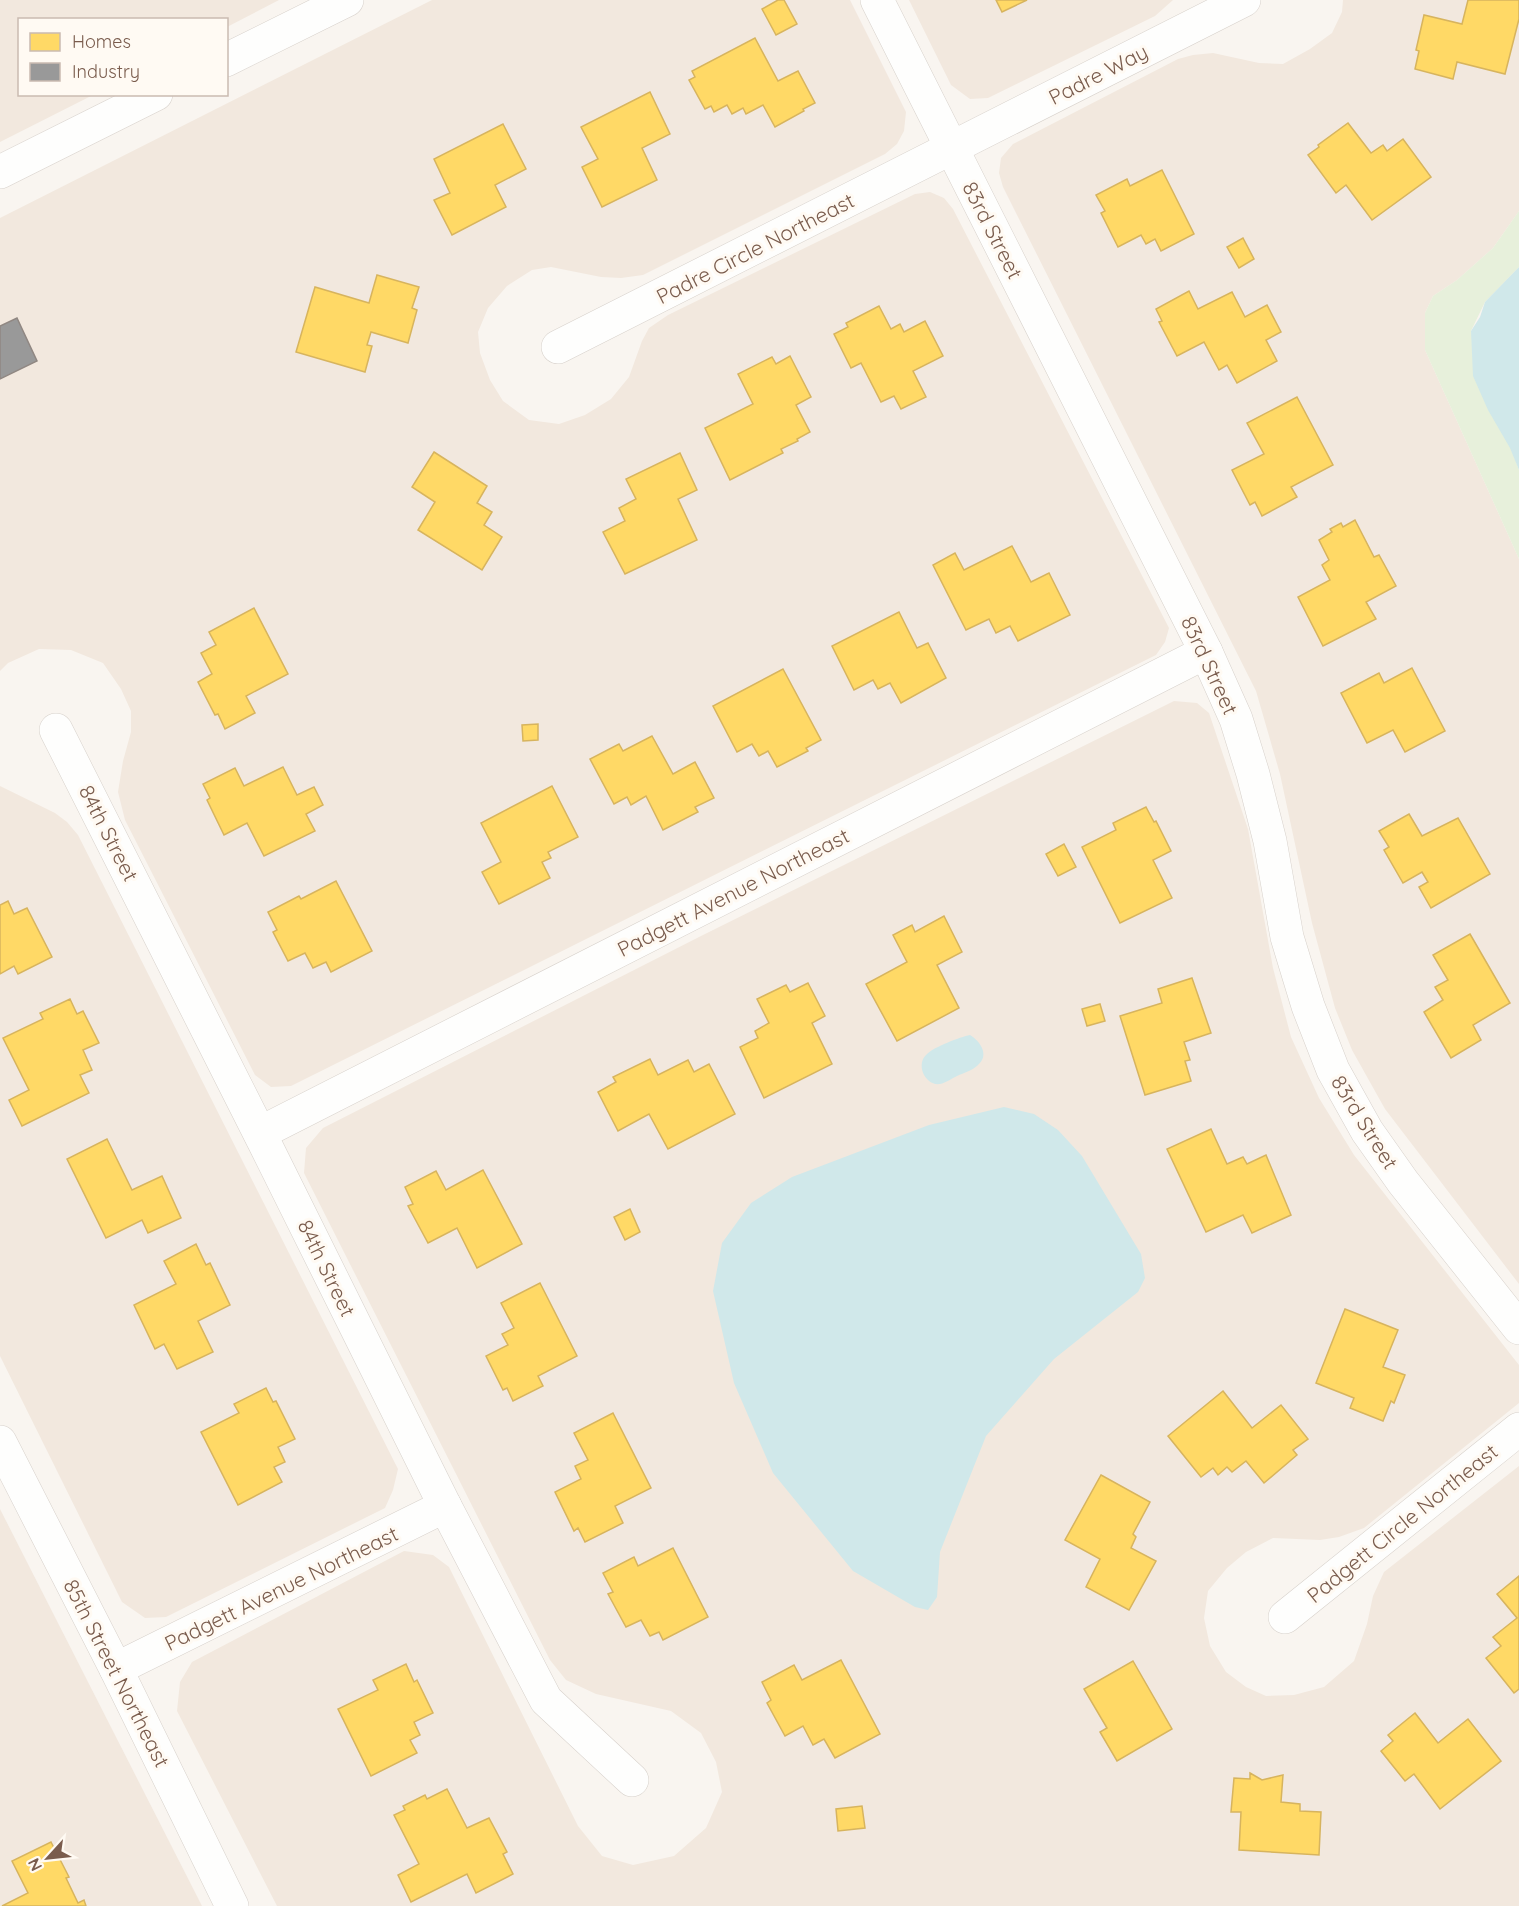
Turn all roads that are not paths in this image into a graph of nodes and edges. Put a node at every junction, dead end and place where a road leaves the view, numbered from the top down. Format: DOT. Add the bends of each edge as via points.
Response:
graph roads {
  1 [pos="347,0"];
  2 [pos="877,0"];
  3 [pos="1244,0"];
  4 [pos="228,59"];
  5 [pos="152,96"];
  6 [pos="951,148"];
  7 [pos="0,172"];
  8 [pos="558,347"];
  9 [pos="1206,652"];
  10 [pos="56,730"];
  11 [pos="260,1133"];
  12 [pos="1519,1328"];
  13 [pos="1519,1430"];
  14 [pos="0,1442"];
  15 [pos="445,1506"];
  16 [pos="1285,1617"];
  17 [pos="116,1669"];
  18 [pos="632,1780"];
  19 [pos="232,1906"];
  1 -- 4 [label="street"];
  2 -- 6 [label="street, 83rd Street"];
  3 -- 6 [label="street, Padre Way"];
  5 -- 7 [label="street"];
  6 -- 8 [label="street, Padre Circle Northeast"];
  6 -- 9 [label="street, 83rd Street"];
  9 -- 11 [label="street, Padgett Avenue Northeast"];
  9 -- 12 [label="street, 83rd Street" via="1236,719 1253,774 1287,937 1333,1070 1367,1131 1403,1182"];
  10 -- 11 [label="street, 84th Street"];
  11 -- 15 [label="street, 84th Street"];
  13 -- 16 [label="street, Padgett Circle Northeast"];
  14 -- 17 [label="street, 85th Street Northeast"];
  15 -- 17 [label="street, Padgett Avenue Northeast"];
  15 -- 18 [label="street, 84th Street" via="546,1700"];
  17 -- 19 [label="street, 85th Street Northeast"];
}
